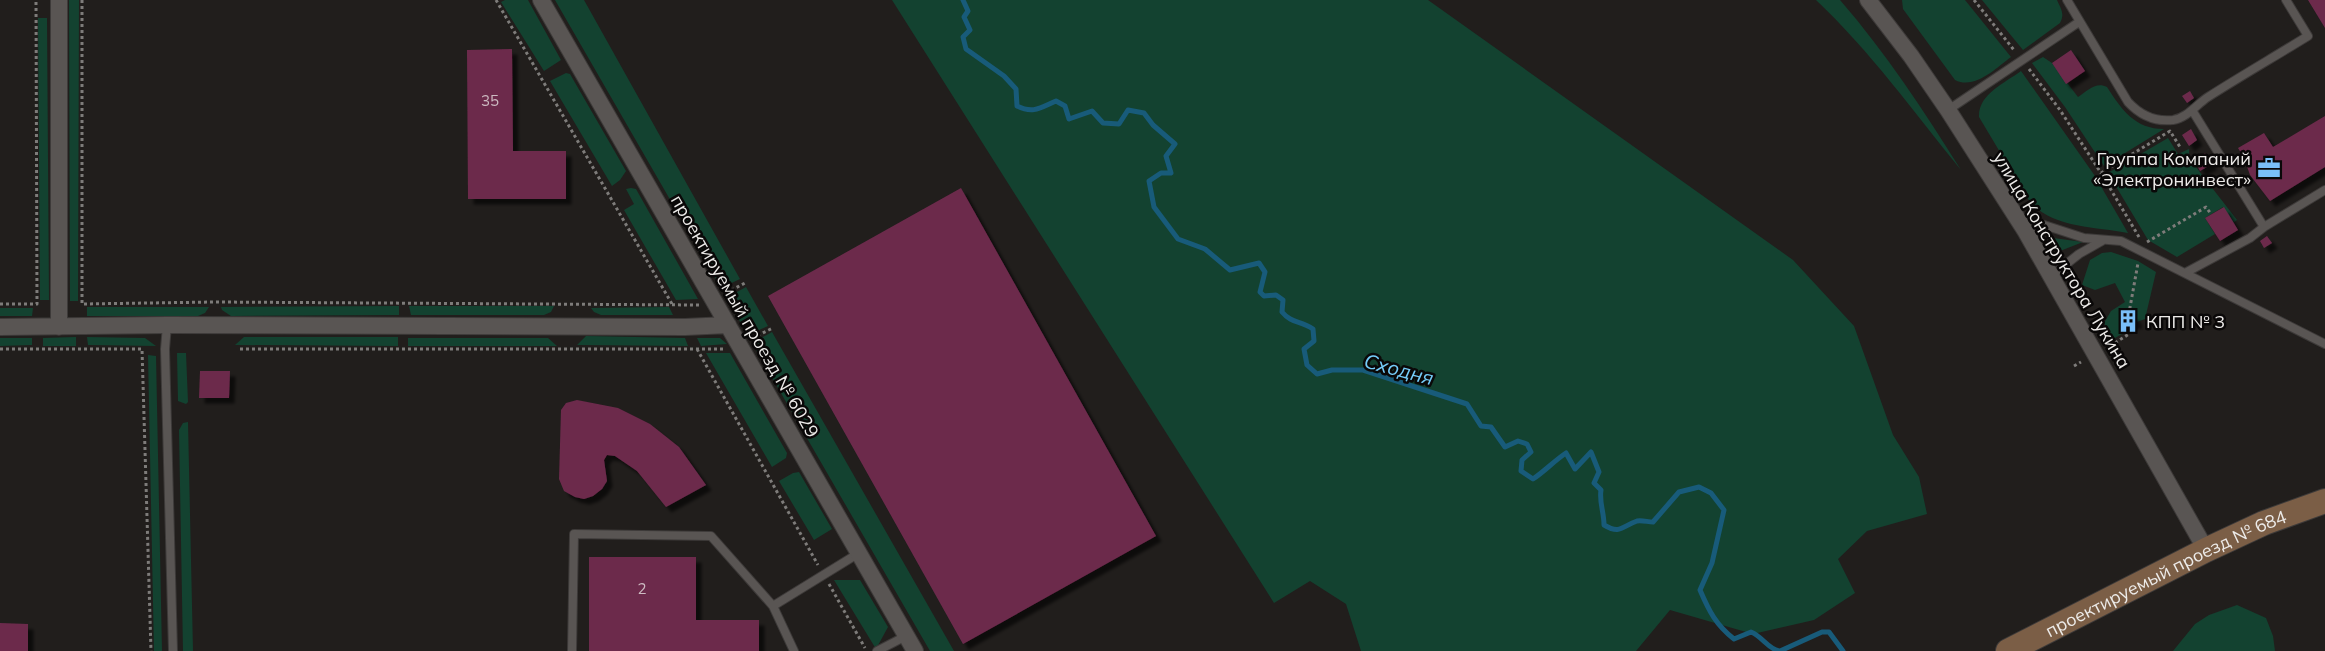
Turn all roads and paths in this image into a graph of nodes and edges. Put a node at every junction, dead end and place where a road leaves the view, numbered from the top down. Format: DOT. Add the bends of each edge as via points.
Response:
graph roads {
  1 [pos="36,0"];
  2 [pos="59,0"];
  3 [pos="82,0"];
  4 [pos="496,0"];
  5 [pos="541,0"];
  6 [pos="1974,0"];
  7 [pos="2067,0"];
  8 [pos="2286,0"];
  9 [pos="1871,1"];
  10 [pos="2079,22"];
  11 [pos="2022,60"];
  12 [pos="1948,110"];
  13 [pos="2192,110"];
  14 [pos="2180,147"];
  15 [pos="2101,173"];
  16 [pos="2325,190"];
  17 [pos="2211,214"];
  18 [pos="2264,227"];
  19 [pos="2026,232"];
  20 [pos="2103,241"];
  21 [pos="2138,261"];
  22 [pos="2185,273"];
  23 [pos="2052,276"];
  24 [pos="747,282"];
  25 [pos="722,295"];
  26 [pos="0,304"];
  27 [pos="672,304"];
  28 [pos="700,305"];
  29 [pos="167,325"];
  30 [pos="728,326"];
  31 [pos="0,327"];
  32 [pos="59,327"];
  33 [pos="2126,327"];
  34 [pos="773,328"];
  35 [pos="748,340"];
  36 [pos="2325,344"];
  37 [pos="0,349"];
  38 [pos="240,349"];
  39 [pos="697,349"];
  40 [pos="729,350"];
  41 [pos="2325,501"];
  42 [pos="2206,550"];
  43 [pos="859,553"];
  44 [pos="824,575"];
  45 [pos="773,606"];
  46 [pos="906,636"];
  47 [pos="151,651"];
  48 [pos="173,651"];
  49 [pos="572,651"];
  50 [pos="794,651"];
  51 [pos="867,651"];
  52 [pos="877,651"];
  53 [pos="915,651"];
  54 [pos="2008,651"];
  1 -- 26 [label="path" via="37,304"];
  2 -- 32 [label="street"];
  3 -- 27 [label="path" via="82,304"];
  4 -- 27 [label="path"];
  5 -- 30 [label="street, проектируемый проезд № 6029"];
  6 -- 11 [label="path"];
  7 -- 10 [label="lane"];
  8 -- 13 [label="lane" via="2308,36"];
  9 -- 12 [label="street, улица Конструктора Лукина"];
  10 -- 11 [label="lane"];
  10 -- 13 [label="lane" via="2133,108 2153,119 2174,120"];
  11 -- 12 [label="lane"];
  11 -- 15 [label="path"];
  12 -- 19 [label="street, улица Конструктора Лукина"];
  13 -- 18 [label="lane"];
  14 -- 15 [label="path" via="2170,132"];
  15 -- 17 [label="path" via="2139,236 2147,242 2206,207"];
  16 -- 18 [label="lane"];
  18 -- 22 [label="lane"];
  19 -- 20 [label="lane" via="2042,224"];
  19 -- 23 [label="street, улица Конструктора Лукина"];
  20 -- 22 [label="lane" via="2121,241"];
  20 -- 23 [label="lane"];
  21 -- 33 [label="path" via="2129,313 2121,318"];
  22 -- 36 [label="lane"];
  23 -- 42 [label="street, улица Конструктора Лукина"];
  24 -- 25 [label="path"];
  27 -- 28 [label="path"];
  29 -- 30 [label="street"];
  29 -- 32 [label="street"];
  29 -- 48 [label="lane"];
  30 -- 43 [label="street, проектируемый проезд № 6029"];
  31 -- 32 [label="street"];
  34 -- 35 [label="path"];
  37 -- 47 [label="path" via="142,349"];
  38 -- 39 [label="path"];
  39 -- 40 [label="path"];
  39 -- 44 [label="path"];
  41 -- 42 [label="street, проектируемый проезд № 684"];
  42 -- 54 [label="street, проектируемый проезд № 684"];
  43 -- 44 [label="lane"];
  43 -- 46 [label="street, проектируемый проезд № 6029"];
  44 -- 45 [label="lane"];
  44 -- 51 [label="path"];
  45 -- 49 [label="lane" via="711,536 574,534"];
  45 -- 50 [label="lane"];
  46 -- 52 [label="lane"];
  46 -- 53 [label="street, проектируемый проезд № 6029"];
}
